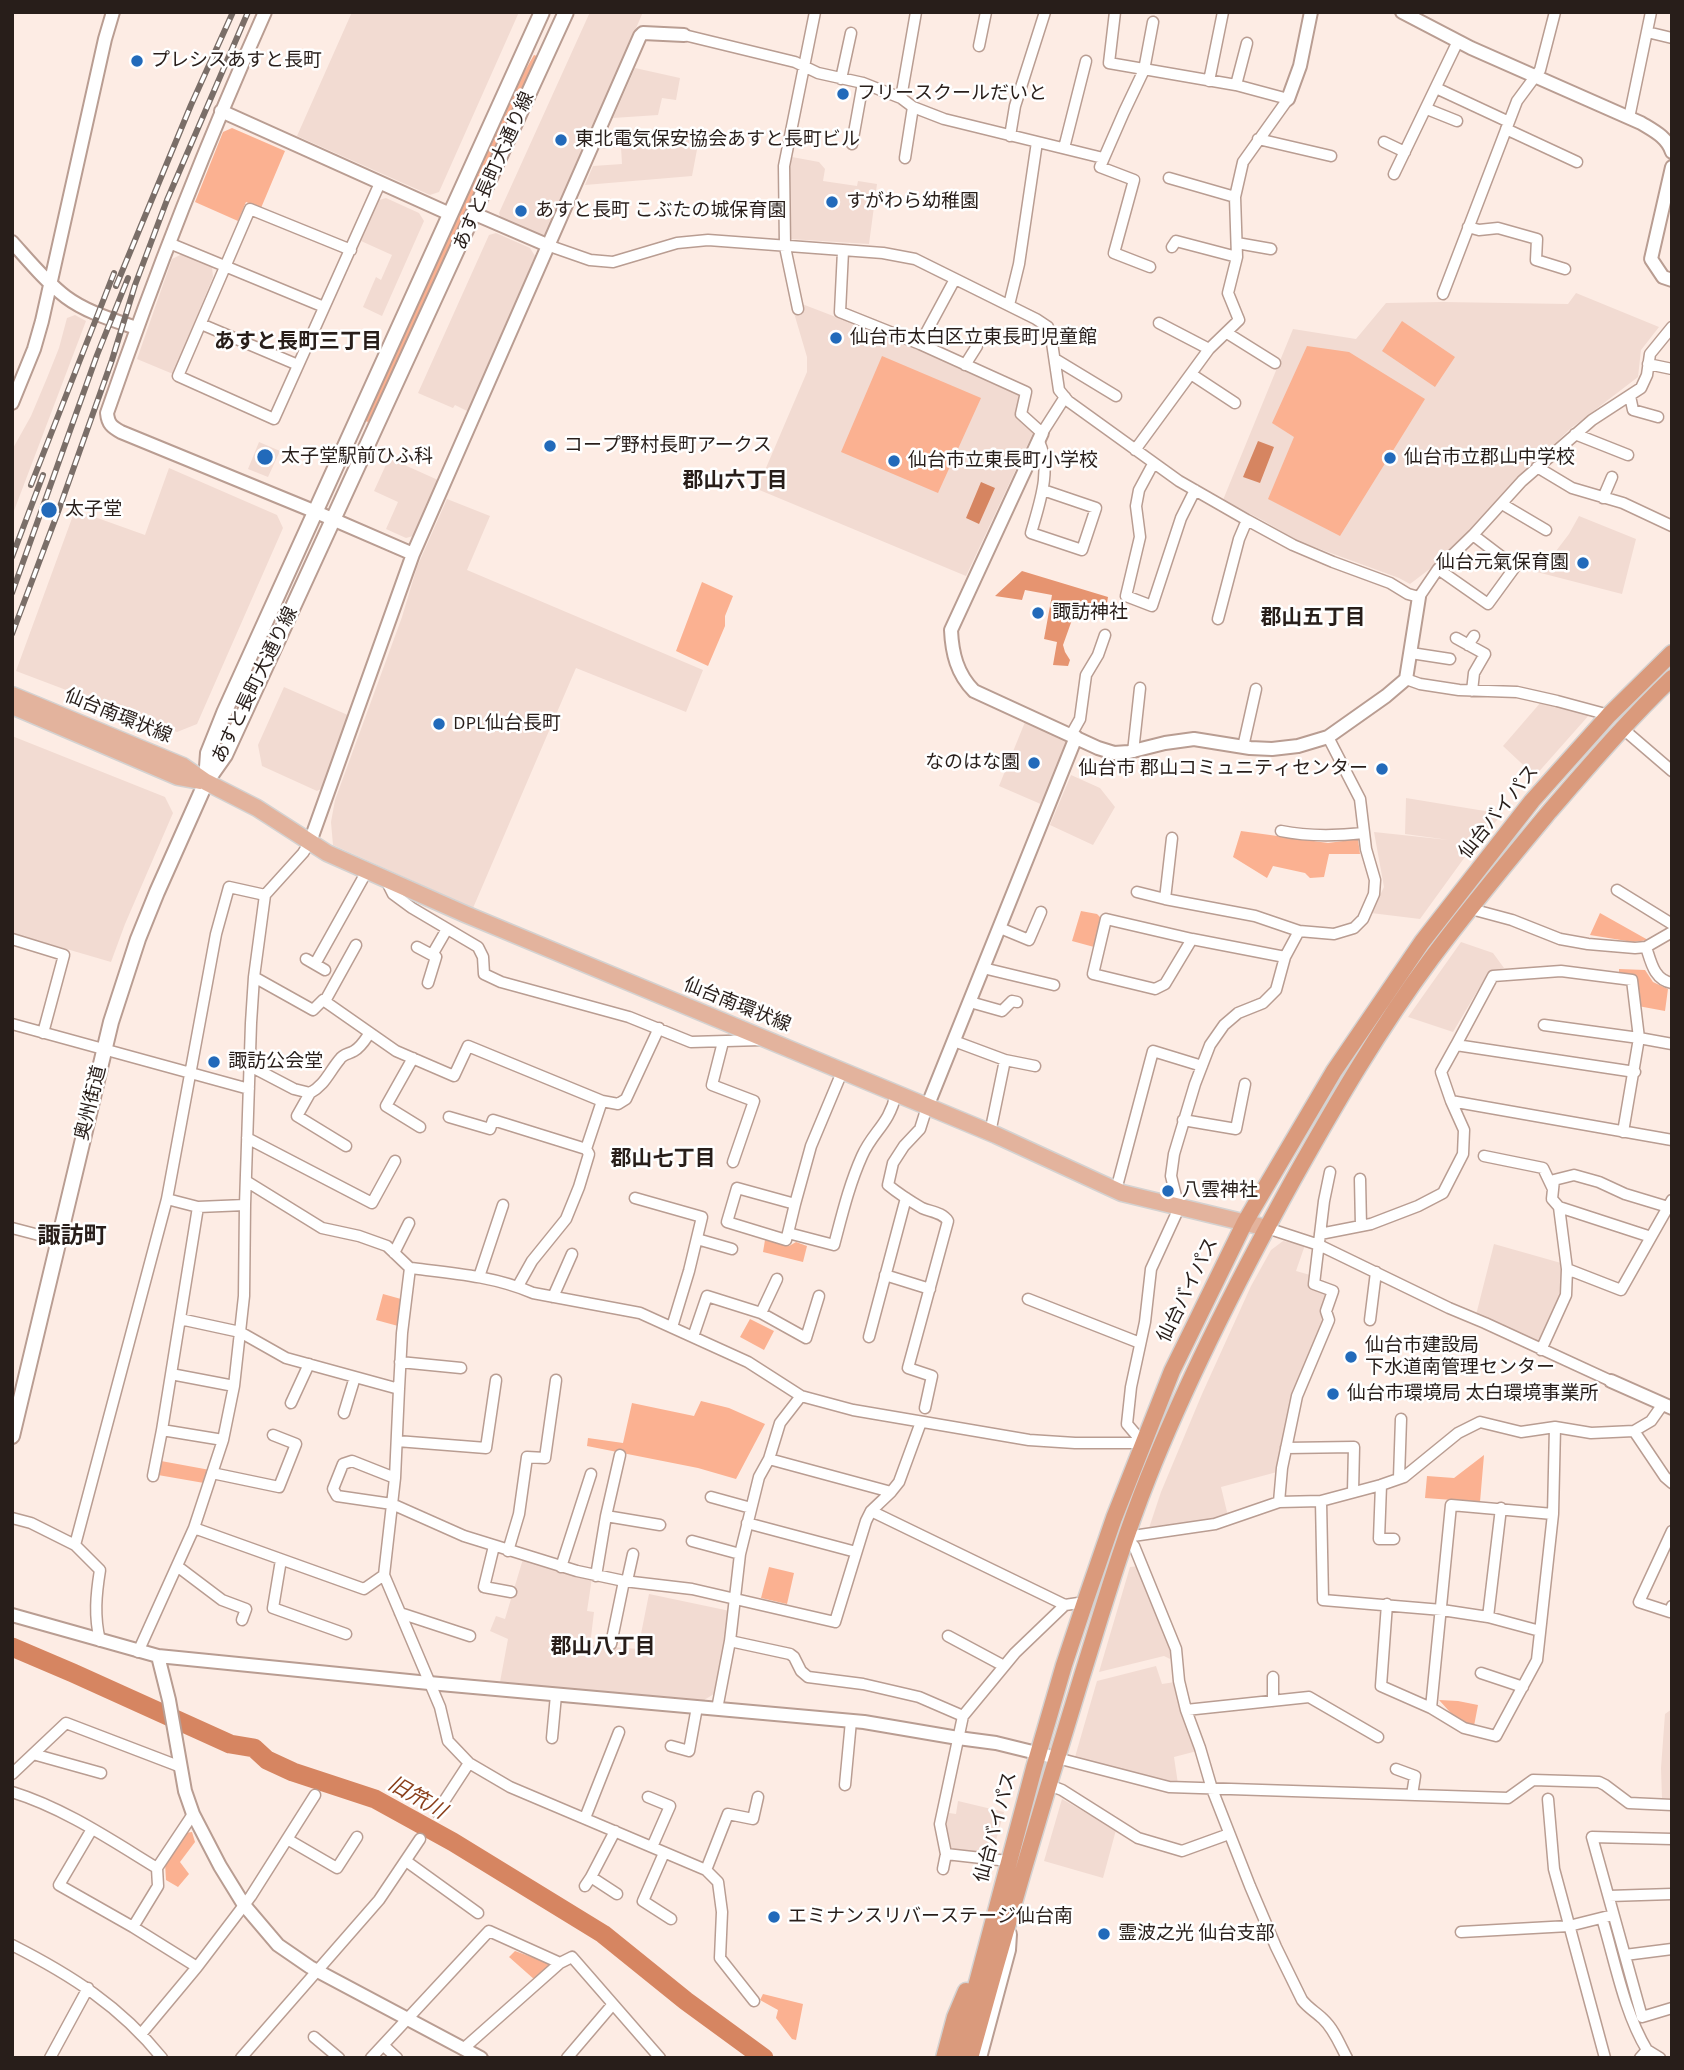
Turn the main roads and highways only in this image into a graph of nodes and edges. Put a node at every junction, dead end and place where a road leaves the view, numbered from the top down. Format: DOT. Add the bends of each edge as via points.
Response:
graph roads {
  1 [pos="542,12"];
  2 [pos="566,12"];
  3 [pos="1672,653"];
  4 [pos="1672,678"];
  5 [pos="12,695"];
  6 [pos="12,706"];
  7 [pos="206,782"];
  8 [pos="1245,1223"];
  9 [pos="1267,1228"];
  10 [pos="15,1413"];
  11 [pos="12,1436"];
  12 [pos="973,2022"];
  13 [pos="944,2058"];
  14 [pos="957,2058"];
  15 [pos="970,2058"];
  1 -- 7 [label="main road, あすと長町大通り線" via="210,748"];
  2 -- 7 [label="main road, あすと長町大通り線" via="223,760"];
  3 -- 8 [label="highway, 仙台バイパス" via="1532,801 1422,942 1334,1071"];
  4 -- 9 [label="highway, 仙台バイパス" via="1622,728 1428,962 1325,1124"];
  5 -- 7 [label="main road, 仙台南環状線" via="183,766"];
  6 -- 7 [label="main road, 仙台南環状線" via="178,777"];
  7 -- 8 [label="main road, 仙台南環状線" via="327,853 385,880 1116,1190"];
  7 -- 10 [label="main road, 奥州街道" via="138,939 104,1050"];
  8 -- 9 [label="main road, 仙台南環状線"];
  8 -- 12 [label="highway, 仙台バイパス" via="1177,1361 1085,1602 1008,1860 984,1954"];
  9 -- 12 [label="highway, 仙台バイパス" via="1202,1355 1126,1537 1012,1916"];
  10 -- 11 [label="main road, 奥州街道"];
  12 -- 13 [label="highway"];
  12 -- 14 [label="highway, 仙台バイパス"];
  12 -- 15 [label="highway, 仙台バイパス"];
}
